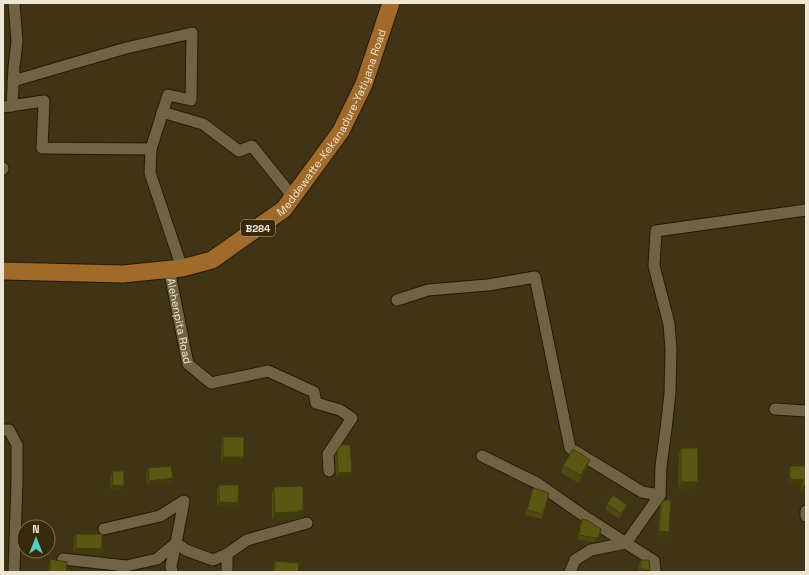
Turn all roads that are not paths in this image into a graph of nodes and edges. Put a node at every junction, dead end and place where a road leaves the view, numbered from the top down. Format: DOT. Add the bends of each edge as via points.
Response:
graph roads {
  1 [pos="14,3"];
  2 [pos="391,3"];
  3 [pos="13,81"];
  4 [pos="7,107"];
  5 [pos="162,112"];
  6 [pos="151,149"];
  7 [pos="293,197"];
  8 [pos="806,210"];
  9 [pos="176,269"];
  10 [pos="3,271"];
  11 [pos="397,300"];
  12 [pos="775,409"];
  13 [pos="806,411"];
  14 [pos="3,430"];
  15 [pos="482,456"];
  16 [pos="329,471"];
  17 [pos="660,495"];
  18 [pos="806,511"];
  19 [pos="806,516"];
  20 [pos="307,523"];
  21 [pos="104,529"];
  22 [pos="176,543"];
  23 [pos="626,543"];
  24 [pos="227,554"];
  25 [pos="63,559"];
  26 [pos="14,572"];
  27 [pos="172,572"];
  28 [pos="227,572"];
  29 [pos="570,572"];
  30 [pos="655,572"];
  1 -- 3 [label="street" via="17,42"];
  2 -- 7 [label="main road, Meddewatte-Kekanadure-Yatiyana Road / B284" via="364,84 341,132"];
  3 -- 4 [label="street"];
  3 -- 5 [label="street" via="126,48 192,33 191,100 168,95"];
  4 -- 6 [label="street" via="44,101 42,148"];
  5 -- 6 [label="street"];
  5 -- 7 [label="street" via="203,124 239,151 252,146"];
  6 -- 9 [label="street" via="150,173"];
  7 -- 9 [label="main road, Meddewatte-Kekanadure-Yatiyana Road / B284" via="284,209 212,260"];
  8 -- 17 [label="street" via="656,231 654,266 669,324 670,349 670,393"];
  9 -- 10 [label="main road, Meddewatte-Kekanadure-Yatiyana Road / B284" via="123,274"];
  9 -- 16 [label="street, Alehenpita Road" via="188,364 211,383 268,371 314,392 316,403 340,410 352,418 328,454"];
  11 -- 17 [label="street" via="428,290 535,278 570,448 642,492"];
  12 -- 13 [label="street"];
  14 -- 26 [label="street" via="9,430 17,445"];
  15 -- 23 [label="street" via="537,483"];
  17 -- 23 [label="street"];
  18 -- 19 [label="street"];
  20 -- 24 [label="street" via="247,540"];
  21 -- 22 [label="street" via="160,516 184,501"];
  22 -- 24 [label="street" via="186,550 213,560"];
  22 -- 25 [label="street" via="157,559 126,566"];
  22 -- 27 [label="street"];
  23 -- 29 [label="street" via="591,550 575,560"];
  23 -- 30 [label="street" via="654,561"];
  24 -- 28 [label="street"];
}
